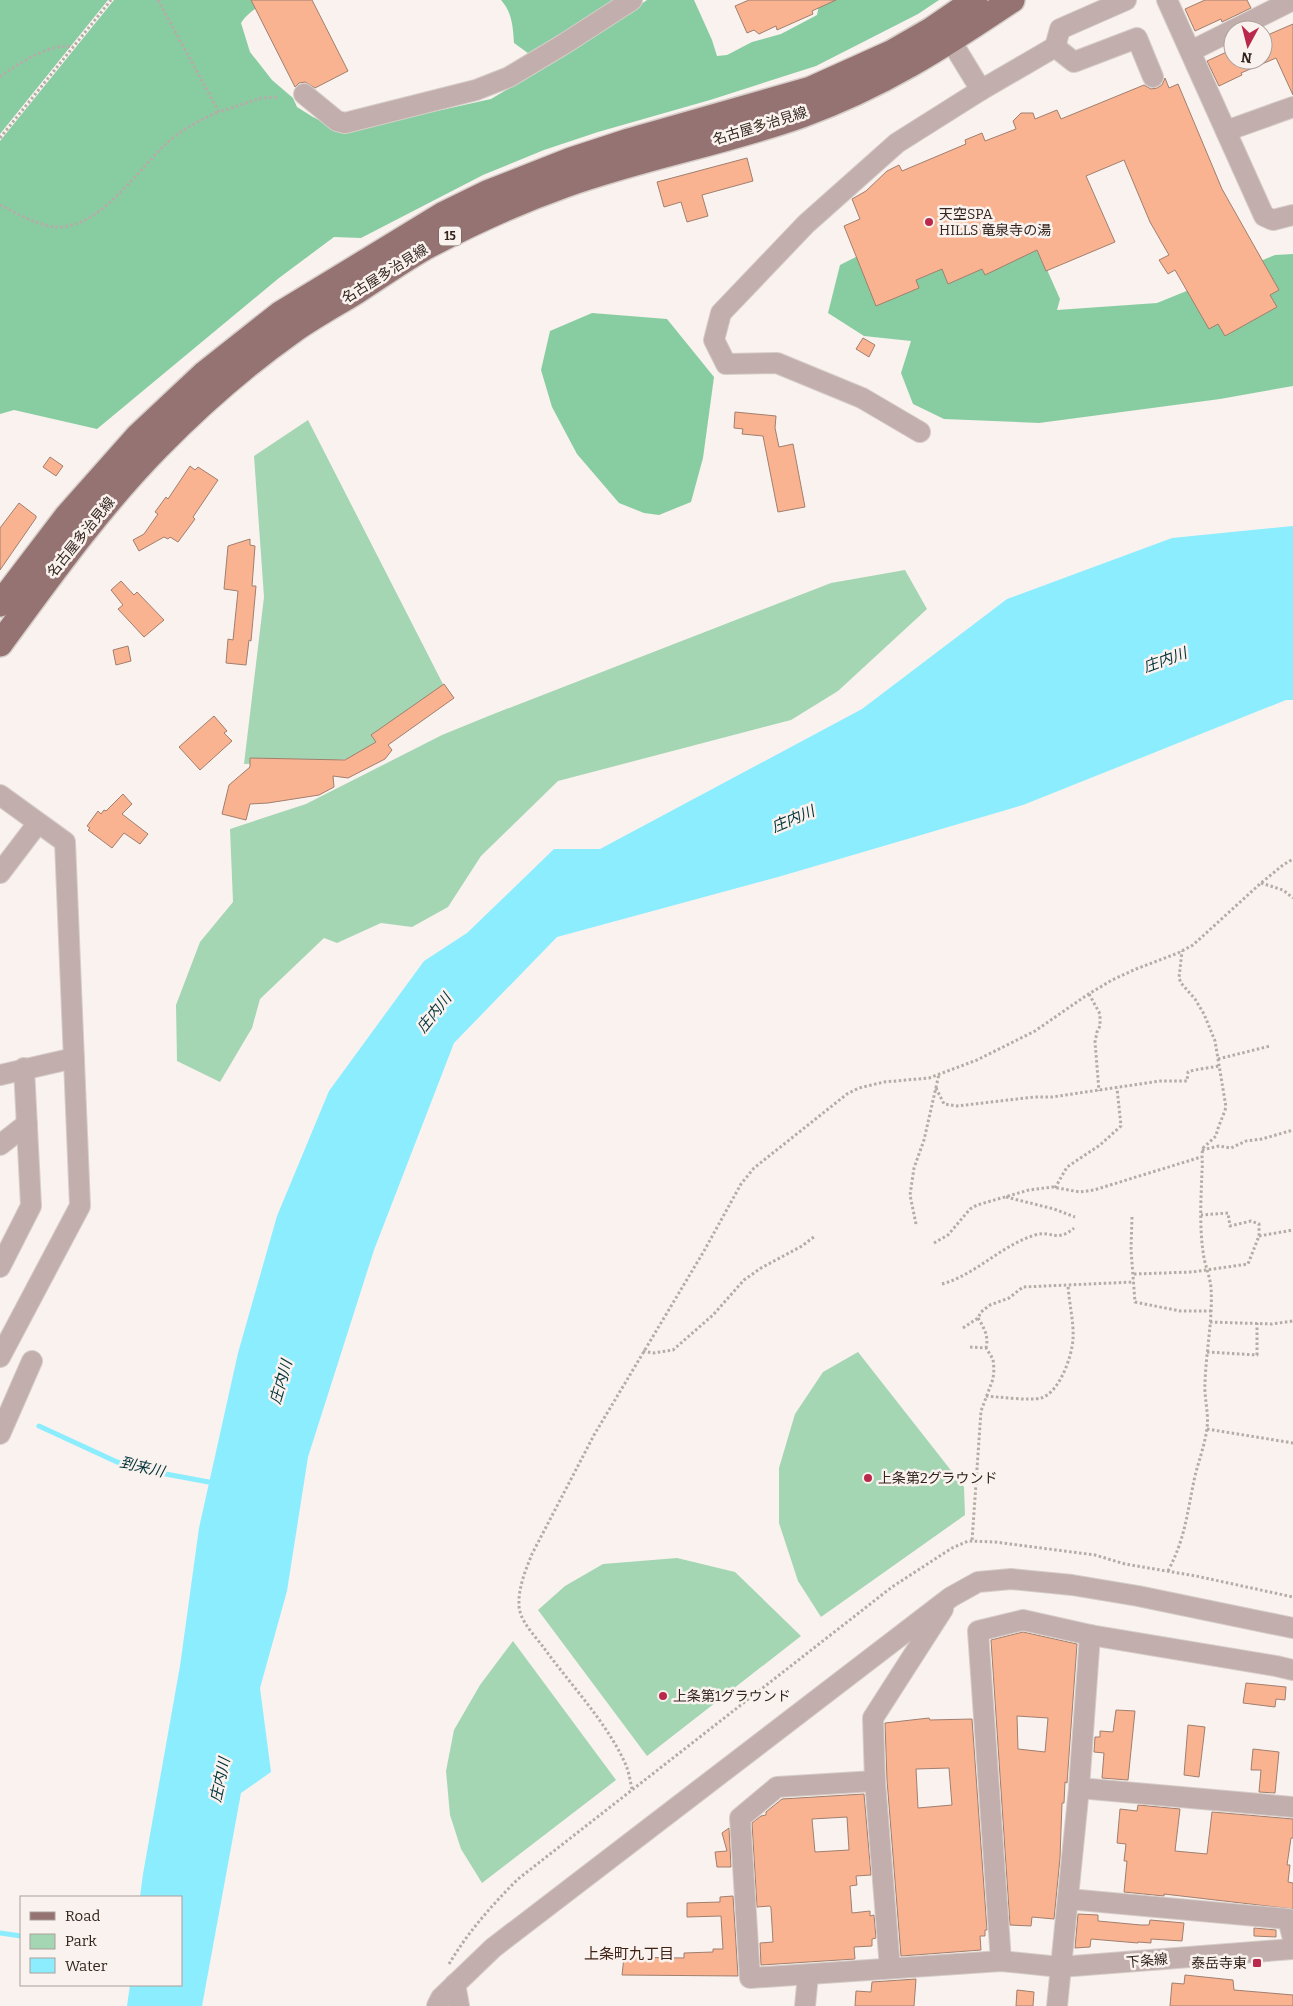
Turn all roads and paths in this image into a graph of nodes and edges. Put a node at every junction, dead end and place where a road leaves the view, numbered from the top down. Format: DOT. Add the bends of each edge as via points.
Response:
graph roads {
  1 [pos="111,0"];
  2 [pos="158,0"];
  3 [pos="632,0"];
  4 [pos="975,0"];
  5 [pos="1012,0"];
  6 [pos="1126,0"];
  7 [pos="1167,0"];
  8 [pos="1293,0"];
  9 [pos="1253,20"];
  10 [pos="1223,35"];
  11 [pos="951,41"];
  12 [pos="73,47"];
  13 [pos="1055,47"];
  14 [pos="1191,51"];
  15 [pos="0,77"];
  16 [pos="1153,77"];
  17 [pos="981,90"];
  18 [pos="304,94"];
  19 [pos="279,97"];
  20 [pos="1293,107"];
  21 [pos="219,112"];
  22 [pos="1226,131"];
  23 [pos="0,138"];
  24 [pos="0,205"];
  25 [pos="1293,215"];
  26 [pos="920,432"];
  27 [pos="0,604"];
  28 [pos="0,644"];
  29 [pos="0,795"];
  30 [pos="38,822"];
  31 [pos="1293,859"];
  32 [pos="0,873"];
  33 [pos="1261,883"];
  34 [pos="1293,898"];
  35 [pos="1182,951"];
  36 [pos="1089,994"];
  37 [pos="1270,1046"];
  38 [pos="74,1058"];
  39 [pos="1218,1059"];
  40 [pos="1219,1066"];
  41 [pos="24,1068"];
  42 [pos="939,1074"];
  43 [pos="0,1075"];
  44 [pos="936,1088"];
  45 [pos="1117,1088"];
  46 [pos="1099,1091"];
  47 [pos="27,1124"];
  48 [pos="1293,1130"];
  49 [pos="0,1145"];
  50 [pos="1202,1150"];
  51 [pos="1201,1157"];
  52 [pos="1055,1188"];
  53 [pos="1005,1197"];
  54 [pos="1201,1215"];
  55 [pos="1075,1217"];
  56 [pos="1132,1217"];
  57 [pos="916,1224"];
  58 [pos="1074,1228"];
  59 [pos="1293,1230"];
  60 [pos="815,1236"];
  61 [pos="1259,1236"];
  62 [pos="934,1242"];
  63 [pos="0,1267"];
  64 [pos="1207,1270"];
  65 [pos="1134,1274"];
  66 [pos="1134,1282"];
  67 [pos="942,1284"];
  68 [pos="1068,1285"];
  69 [pos="1211,1311"];
  70 [pos="978,1318"];
  71 [pos="1293,1321"];
  72 [pos="1210,1322"];
  73 [pos="1257,1323"];
  74 [pos="963,1328"];
  75 [pos="970,1347"];
  76 [pos="986,1348"];
  77 [pos="644,1351"];
  78 [pos="1208,1352"];
  79 [pos="0,1357"];
  80 [pos="32,1361"];
  81 [pos="986,1396"];
  82 [pos="1207,1429"];
  83 [pos="0,1434"];
  84 [pos="1293,1443"];
  85 [pos="972,1541"];
  86 [pos="1168,1571"];
  87 [pos="951,1597"];
  88 [pos="1293,1628"];
  89 [pos="1090,1635"];
  90 [pos="1293,1670"];
  91 [pos="875,1781"];
  92 [pos="1079,1788"];
  93 [pos="1293,1807"];
  94 [pos="1068,1899"];
  95 [pos="1293,1938"];
  96 [pos="1293,1949"];
  97 [pos="1001,1961"];
  98 [pos="1060,1967"];
  99 [pos="890,1968"];
  100 [pos="808,1975"];
  101 [pos="446,2003"];
  102 [pos="805,2006"];
  103 [pos="1056,2006"];
  1 -- 12 [label="path"];
  2 -- 21 [label="path"];
  3 -- 18 [label="street" via="509,77 476,90 345,123 337,121"];
  4 -- 27 [label="main road, 名古屋多治見線 / 15" via="931,30 811,89 629,141 487,193 444,214 280,314 204,374 138,436 66,516"];
  5 -- 11 [label="main road, 名古屋多治見線 / 15"];
  6 -- 13 [label="street" via="1060,29"];
  7 -- 14 [label="street"];
  8 -- 9 [label="street"];
  10 -- 14 [label="street"];
  11 -- 17 [label="street"];
  11 -- 28 [label="main road, 名古屋多治見線 / 15" via="872,86 801,115 642,160 530,199 424,248 294,331 226,384 158,447 77,539"];
  12 -- 15 [label="path" via="55,48 34,56"];
  12 -- 23 [label="path"];
  13 -- 16 [label="street" via="1074,62 1137,38"];
  13 -- 17 [label="street"];
  14 -- 22 [label="street"];
  17 -- 26 [label="street" via="897,143 806,224 721,313 714,340 726,364 777,363 862,398"];
  19 -- 21 [label="path" via="261,98"];
  20 -- 22 [label="street"];
  21 -- 24 [label="path" via="205,117 167,143 115,199 86,218 54,227 30,220"];
  22 -- 25 [label="street" via="1264,216 1273,220"];
  29 -- 30 [label="street"];
  30 -- 32 [label="street"];
  30 -- 38 [label="street" via="66,842"];
  31 -- 33 [label="path"];
  33 -- 34 [label="path" via="1283,890"];
  33 -- 35 [label="path" via="1193,945"];
  35 -- 36 [label="path" via="1136,969"];
  35 -- 39 [label="path" via="1180,983 1204,1014"];
  36 -- 42 [label="path" via="1036,1031 977,1060"];
  36 -- 46 [label="path" via="1100,1014 1095,1042"];
  37 -- 39 [label="path"];
  38 -- 41 [label="street"];
  38 -- 79 [label="street" via="80,1206"];
  39 -- 40 [label="path"];
  40 -- 45 [label="path" via="1191,1070 1187,1081 1160,1081"];
  40 -- 50 [label="path" via="1226,1107 1216,1136"];
  41 -- 43 [label="street"];
  41 -- 47 [label="street"];
  42 -- 44 [label="path"];
  42 -- 77 [label="path" via="878,1083 853,1091 754,1168 741,1184"];
  44 -- 46 [label="path" via="948,1106"];
  44 -- 57 [label="path" via="910,1195"];
  45 -- 46 [label="path"];
  45 -- 52 [label="path" via="1121,1126 1100,1145 1067,1166"];
  47 -- 49 [label="street"];
  47 -- 63 [label="street" via="30,1206"];
  48 -- 50 [label="path" via="1246,1141 1231,1148 1219,1146"];
  50 -- 51 [label="path"];
  51 -- 52 [label="path" via="1094,1190 1080,1192"];
  51 -- 54 [label="path"];
  52 -- 53 [label="path" via="1029,1190"];
  53 -- 55 [label="path"];
  53 -- 62 [label="path" via="970,1209 948,1235"];
  54 -- 61 [label="path" via="1228,1212 1230,1226 1256,1222 1259,1224"];
  54 -- 64 [label="path"];
  56 -- 65 [label="path"];
  58 -- 67 [label="path" via="1058,1237 1034,1236 995,1255 956,1280"];
  59 -- 61 [label="path"];
  60 -- 77 [label="path" via="744,1280 713,1314 672,1350"];
  61 -- 64 [label="path" via="1248,1264"];
  64 -- 65 [label="path"];
  64 -- 69 [label="path"];
  65 -- 66 [label="path"];
  66 -- 68 [label="path"];
  66 -- 69 [label="path" via="1135,1302 1180,1311"];
  68 -- 70 [label="path" via="1024,1287 1009,1298 990,1305"];
  68 -- 81 [label="path" via="1074,1339 1062,1376 1050,1393 1034,1399"];
  69 -- 72 [label="path"];
  70 -- 74 [label="path"];
  70 -- 76 [label="path" via="986,1332"];
  71 -- 73 [label="path"];
  72 -- 73 [label="path"];
  72 -- 78 [label="path"];
  73 -- 78 [label="path" via="1257,1355"];
  75 -- 76 [label="path"];
  76 -- 81 [label="path" via="994,1359 994,1369"];
  77 -- 101 [label="path" via="594,1435 532,1554 525,1570 518,1606 525,1622 604,1727 626,1764 632,1789 518,1879 495,1902 462,1942 445,1971"];
  78 -- 82 [label="path" via="1204,1384"];
  80 -- 83 [label="street"];
  81 -- 85 [label="path" via="981,1411"];
  82 -- 84 [label="path"];
  82 -- 86 [label="path" via="1184,1534"];
  87 -- 88 [label="street" via="978,1582 1011,1579 1138,1596"];
  87 -- 91 [label="street" via="873,1718"];
  87 -- 101 [label="street" via="493,1948 455,1984"];
  89 -- 90 [label="street"];
  89 -- 92 [label="street"];
  89 -- 97 [label="street" via="1023,1620 978,1631"];
  91 -- 99 [label="street"];
  91 -- 100 [label="street, 下条線" via="777,1787 740,1818 750,1978"];
  92 -- 93 [label="street"];
  92 -- 94 [label="street"];
  94 -- 95 [label="street" via="1288,1919"];
  94 -- 98 [label="street"];
  96 -- 98 [label="street, 下条線"];
  97 -- 98 [label="street, 下条線"];
  97 -- 99 [label="street, 下条線"];
  98 -- 103 [label="street"];
  99 -- 100 [label="street, 下条線"];
  100 -- 102 [label="street"];
}
